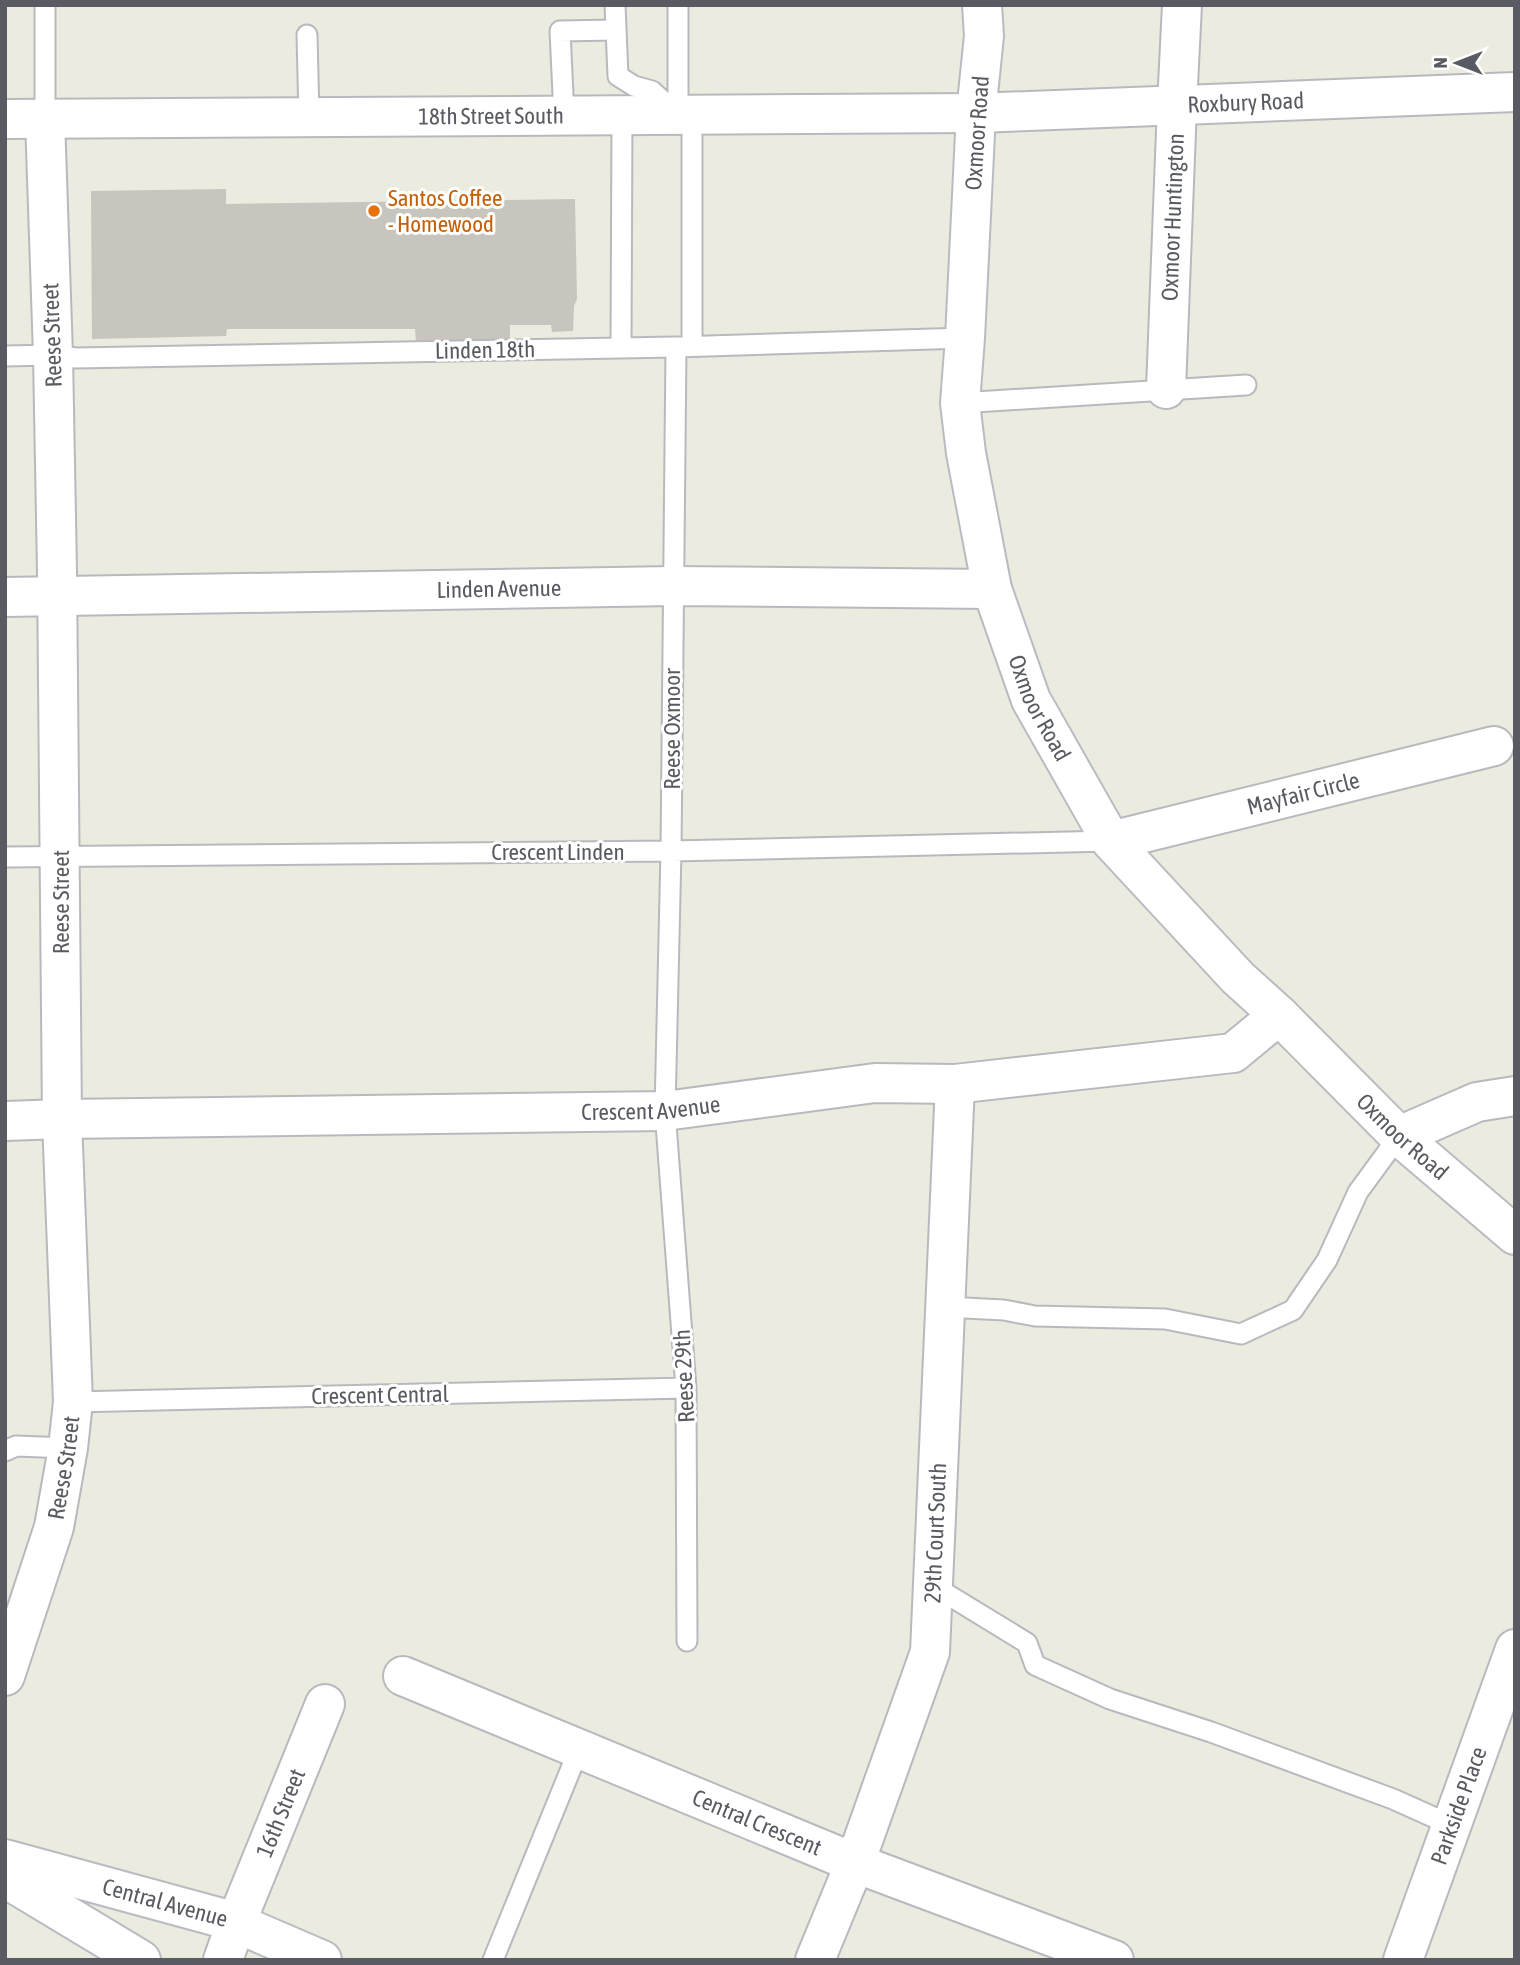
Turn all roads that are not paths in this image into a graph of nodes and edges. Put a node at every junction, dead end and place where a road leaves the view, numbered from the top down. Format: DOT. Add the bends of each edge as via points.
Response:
graph roads {
  1 [pos="46,5"];
  2 [pos="615,5"];
  3 [pos="678,5"];
  4 [pos="982,5"];
  5 [pos="1182,5"];
  6 [pos="615,30"];
  7 [pos="307,35"];
  8 [pos="1515,92"];
  9 [pos="1177,105"];
  10 [pos="976,113"];
  11 [pos="622,115"];
  12 [pos="685,115"];
  13 [pos="564,116"];
  14 [pos="309,118"];
  15 [pos="5,119"];
  16 [pos="45,119"];
  17 [pos="965,338"];
  18 [pos="684,346"];
  19 [pos="621,348"];
  20 [pos="53,355"];
  21 [pos="5,356"];
  22 [pos="1246,385"];
  23 [pos="1166,389"];
  24 [pos="960,403"];
  25 [pos="673,586"];
  26 [pos="992,589"];
  27 [pos="57,596"];
  28 [pos="5,597"];
  29 [pos="1494,746"];
  30 [pos="1111,841"];
  31 [pos="671,851"];
  32 [pos="61,856"];
  33 [pos="5,857"];
  34 [pos="1279,1015"];
  35 [pos="955,1084"];
  36 [pos="1515,1096"];
  37 [pos="665,1111"];
  38 [pos="62,1119"];
  39 [pos="5,1121"];
  40 [pos="1399,1136"];
  41 [pos="1515,1235"];
  42 [pos="945,1307"];
  43 [pos="686,1388"];
  44 [pos="73,1402"];
  45 [pos="68,1448"];
  46 [pos="5,1451"];
  47 [pos="932,1586"];
  48 [pos="687,1641"];
  49 [pos="1515,1649"];
  50 [pos="5,1676"];
  51 [pos="403,1676"];
  52 [pos="325,1704"];
  53 [pos="579,1749"];
  54 [pos="1451,1825"];
  55 [pos="5,1859"];
  56 [pos="855,1863"];
  57 [pos="5,1878"];
  58 [pos="236,1923"];
  59 [pos="1409,1958"];
  60 [pos="141,1960"];
  61 [pos="223,1960"];
  62 [pos="322,1960"];
  63 [pos="494,1960"];
  64 [pos="815,1960"];
  65 [pos="1114,1960"];
  1 -- 16 [label="lane"];
  2 -- 6 [label="lane"];
  3 -- 12 [label="lane, Reese Oxmoor"];
  4 -- 10 [label="street, Oxmoor Road" via="984,36"];
  5 -- 9 [label="street, Oxmoor Huntington"];
  6 -- 12 [label="lane" via="618,76 652,91"];
  6 -- 13 [label="lane" via="560,31"];
  7 -- 14 [label="lane"];
  8 -- 9 [label="street, Roxbury Road"];
  9 -- 10 [label="street, Roxbury Road"];
  9 -- 23 [label="street, Oxmoor Huntington"];
  10 -- 12 [label="street, 18th Street South"];
  10 -- 17 [label="street, Oxmoor Road"];
  11 -- 12 [label="street, 18th Street South"];
  11 -- 13 [label="street, 18th Street South"];
  11 -- 19 [label="lane"];
  12 -- 18 [label="lane, Reese Oxmoor"];
  13 -- 14 [label="street, 18th Street South"];
  14 -- 16 [label="street, 18th Street South"];
  15 -- 16 [label="street, 18th Street South"];
  16 -- 20 [label="street, Reese Street"];
  17 -- 18 [label="lane, Linden 18th"];
  17 -- 24 [label="street, Oxmoor Road"];
  18 -- 19 [label="lane, Linden 18th"];
  18 -- 25 [label="lane, Reese Oxmoor"];
  19 -- 20 [label="lane, Linden 18th"];
  20 -- 21 [label="lane, Linden 18th"];
  20 -- 27 [label="street, Reese Street"];
  22 -- 23 [label="lane"];
  23 -- 24 [label="lane"];
  24 -- 26 [label="street, Oxmoor Road"];
  25 -- 26 [label="street, Linden Avenue"];
  25 -- 27 [label="street, Linden Avenue"];
  25 -- 31 [label="lane, Reese Oxmoor"];
  26 -- 30 [label="street, Oxmoor Road" via="1031,699"];
  27 -- 28 [label="street, Linden Avenue"];
  27 -- 32 [label="street, Reese Street"];
  29 -- 30 [label="street, Mayfair Circle"];
  30 -- 31 [label="lane, Crescent Linden"];
  30 -- 34 [label="street, Oxmoor Road" via="1238,978"];
  31 -- 32 [label="lane, Crescent Linden"];
  31 -- 37 [label="lane, Reese Oxmoor"];
  32 -- 33 [label="lane, Crescent Linden"];
  32 -- 38 [label="street, Reese Street"];
  34 -- 35 [label="street, Crescent Avenue" via="1233,1053"];
  34 -- 40 [label="street, Oxmoor Road"];
  35 -- 37 [label="street, Crescent Avenue" via="875,1083"];
  35 -- 42 [label="street, 29th Court South"];
  36 -- 40 [label="street" via="1477,1102"];
  37 -- 38 [label="street, Crescent Avenue"];
  37 -- 43 [label="lane, Reese 29th"];
  38 -- 39 [label="street, Crescent Avenue"];
  38 -- 44 [label="street, Reese Street"];
  40 -- 41 [label="street, Oxmoor Road"];
  40 -- 42 [label="lane" via="1358,1192 1327,1260 1293,1310 1241,1334 1165,1319 1035,1316"];
  42 -- 47 [label="street, 29th Court South"];
  43 -- 44 [label="lane, Crescent Central"];
  43 -- 48 [label="lane, Reese 29th"];
  44 -- 45 [label="street, Reese Street"];
  45 -- 46 [label="lane" via="16,1446"];
  45 -- 50 [label="street, Reese Street" via="54,1527"];
  47 -- 54 [label="lane" via="1027,1643 1035,1665 1110,1699 1393,1799"];
  47 -- 56 [label="street, 29th Court South" via="930,1652"];
  49 -- 54 [label="street, Parkside Place"];
  51 -- 53 [label="street, Central Crescent"];
  52 -- 58 [label="street, 16th Street"];
  53 -- 56 [label="street, Central Crescent"];
  53 -- 63 [label="lane"];
  54 -- 59 [label="street, Parkside Place"];
  55 -- 58 [label="street, Central Avenue"];
  56 -- 64 [label="street, 29th Court South"];
  56 -- 65 [label="street, Central Crescent"];
  57 -- 60 [label="street, Central Avenue"];
  58 -- 61 [label="street, 16th Street"];
  58 -- 62 [label="street, Central Avenue"];
}
